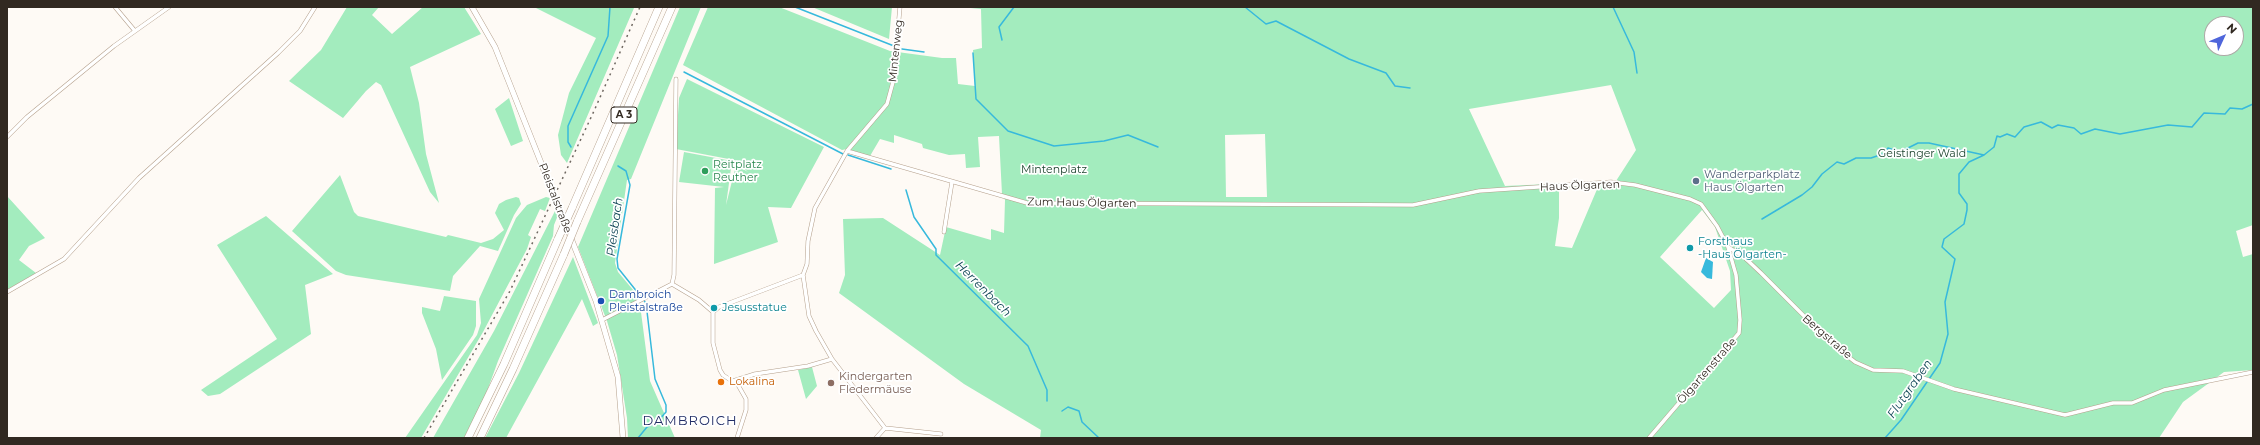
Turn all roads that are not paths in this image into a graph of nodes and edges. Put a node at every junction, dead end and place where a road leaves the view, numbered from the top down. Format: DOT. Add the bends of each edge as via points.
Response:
graph roads {
  1 [pos="115,7"];
  2 [pos="169,7"];
  3 [pos="315,7"];
  4 [pos="472,7"];
  5 [pos="659,7"];
  6 [pos="672,7"];
  7 [pos="900,7"];
  8 [pos="135,31"];
  9 [pos="676,79"];
  10 [pos="7,137"];
  11 [pos="847,151"];
  12 [pos="952,182"];
  13 [pos="1501,189"];
  14 [pos="944,232"];
  15 [pos="1728,247"];
  16 [pos="803,275"];
  17 [pos="672,284"];
  18 [pos="7,292"];
  19 [pos="713,312"];
  20 [pos="602,320"];
  21 [pos="832,359"];
  22 [pos="2253,372"];
  23 [pos="733,381"];
  24 [pos="885,428"];
  25 [pos="941,434"];
  26 [pos="468,438"];
  27 [pos="480,438"];
  28 [pos="623,438"];
  29 [pos="737,438"];
  30 [pos="876,438"];
  31 [pos="1649,438"];
  1 -- 8 [label="street"];
  2 -- 8 [label="street"];
  3 -- 18 [label="street" via="300,31 139,178 64,258"];
  4 -- 20 [label="main road, Pleistalstraße" via="495,47"];
  5 -- 26 [label="highway, A 3, bridge" via="504,364"];
  6 -- 27 [label="highway, A 3, bridge"];
  7 -- 11 [label="street, Mintenweg" via="893,82 887,104"];
  8 -- 10 [label="street" via="27,117"];
  9 -- 17 [label="street"];
  11 -- 12 [label="street, Zum Haus Ölgarten"];
  11 -- 16 [label="street" via="815,208"];
  12 -- 13 [label="street, Zum Haus Ölgarten" via="1027,203 1413,205 1473,192"];
  12 -- 14 [label="street"];
  13 -- 15 [label="street, Haus Ölgarten" via="1611,182 1635,185 1690,199 1701,204"];
  15 -- 22 [label="street, Bergstraße" via="1744,257 1831,343 1855,362 1873,370 1903,371 1932,382 2065,415 2112,403 2132,403 2164,390"];
  15 -- 31 [label="street, Ölgartenstraße" via="1736,275 1739,333"];
  16 -- 19 [label="street" via="719,307"];
  16 -- 21 [label="street" via="809,316"];
  17 -- 19 [label="street" via="699,300"];
  17 -- 20 [label="street"];
  19 -- 23 [label="street" via="713,343 720,370"];
  20 -- 28 [label="main road, Pleistalstraße" via="618,377"];
  21 -- 23 [label="street" via="808,366 755,374"];
  21 -- 24 [label="street"];
  23 -- 29 [label="street" via="743,390 746,399 746,410"];
  24 -- 25 [label="street"];
  24 -- 30 [label="street"];
}
